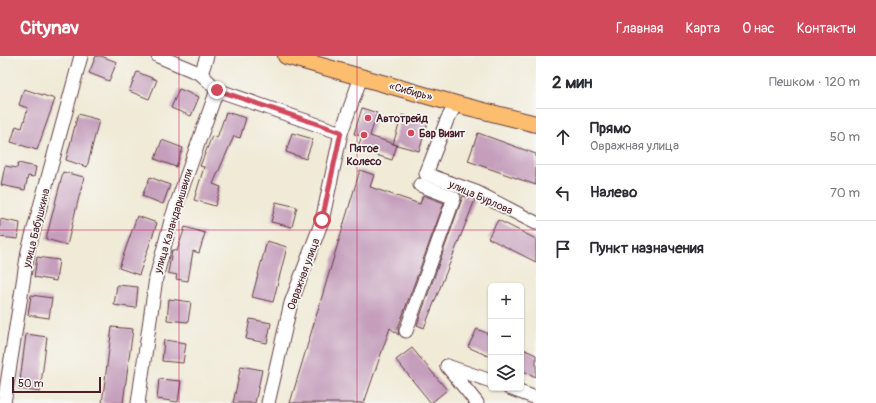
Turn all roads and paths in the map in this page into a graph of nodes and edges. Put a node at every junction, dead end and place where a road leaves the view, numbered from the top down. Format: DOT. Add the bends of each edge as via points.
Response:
graph roads {
  1 [pos="82,56"];
  2 [pos="158,56"];
  3 [pos="207,56"];
  4 [pos="286,56"];
  5 [pos="201,74"];
  6 [pos="361,77"];
  7 [pos="217,90"];
  8 [pos="456,104"];
  9 [pos="536,124"];
  10 [pos="341,132"];
  11 [pos="423,179"];
  12 [pos="536,223"];
  13 [pos="406,331"];
  14 [pos="488,380"];
  15 [pos="517,391"];
  16 [pos="536,398"];
  17 [pos="4,403"];
  18 [pos="138,403"];
  19 [pos="268,403"];
  20 [pos="477,403"];
  1 -- 17 [label="street, улица Бабушкина" via="28,251"];
  2 -- 5 [label="street"];
  3 -- 5 [label="street"];
  4 -- 6 [label="main road, «Сибирь»"];
  5 -- 7 [label="street"];
  6 -- 8 [label="main road, «Сибирь»"];
  6 -- 10 [label="street, Овражная улица"];
  7 -- 10 [label="street"];
  7 -- 18 [label="street, улица Каландаришвили" via="172,217 156,278"];
  8 -- 9 [label="main road, «Сибирь»"];
  8 -- 11 [label="street"];
  10 -- 19 [label="street, Овражная улица" via="322,220 291,303"];
  11 -- 12 [label="street, улица Бурлова" via="476,192"];
  11 -- 13 [label="street" via="454,198"];
  14 -- 20 [label="street" via="447,366"];
  15 -- 16 [label="street"];
}
